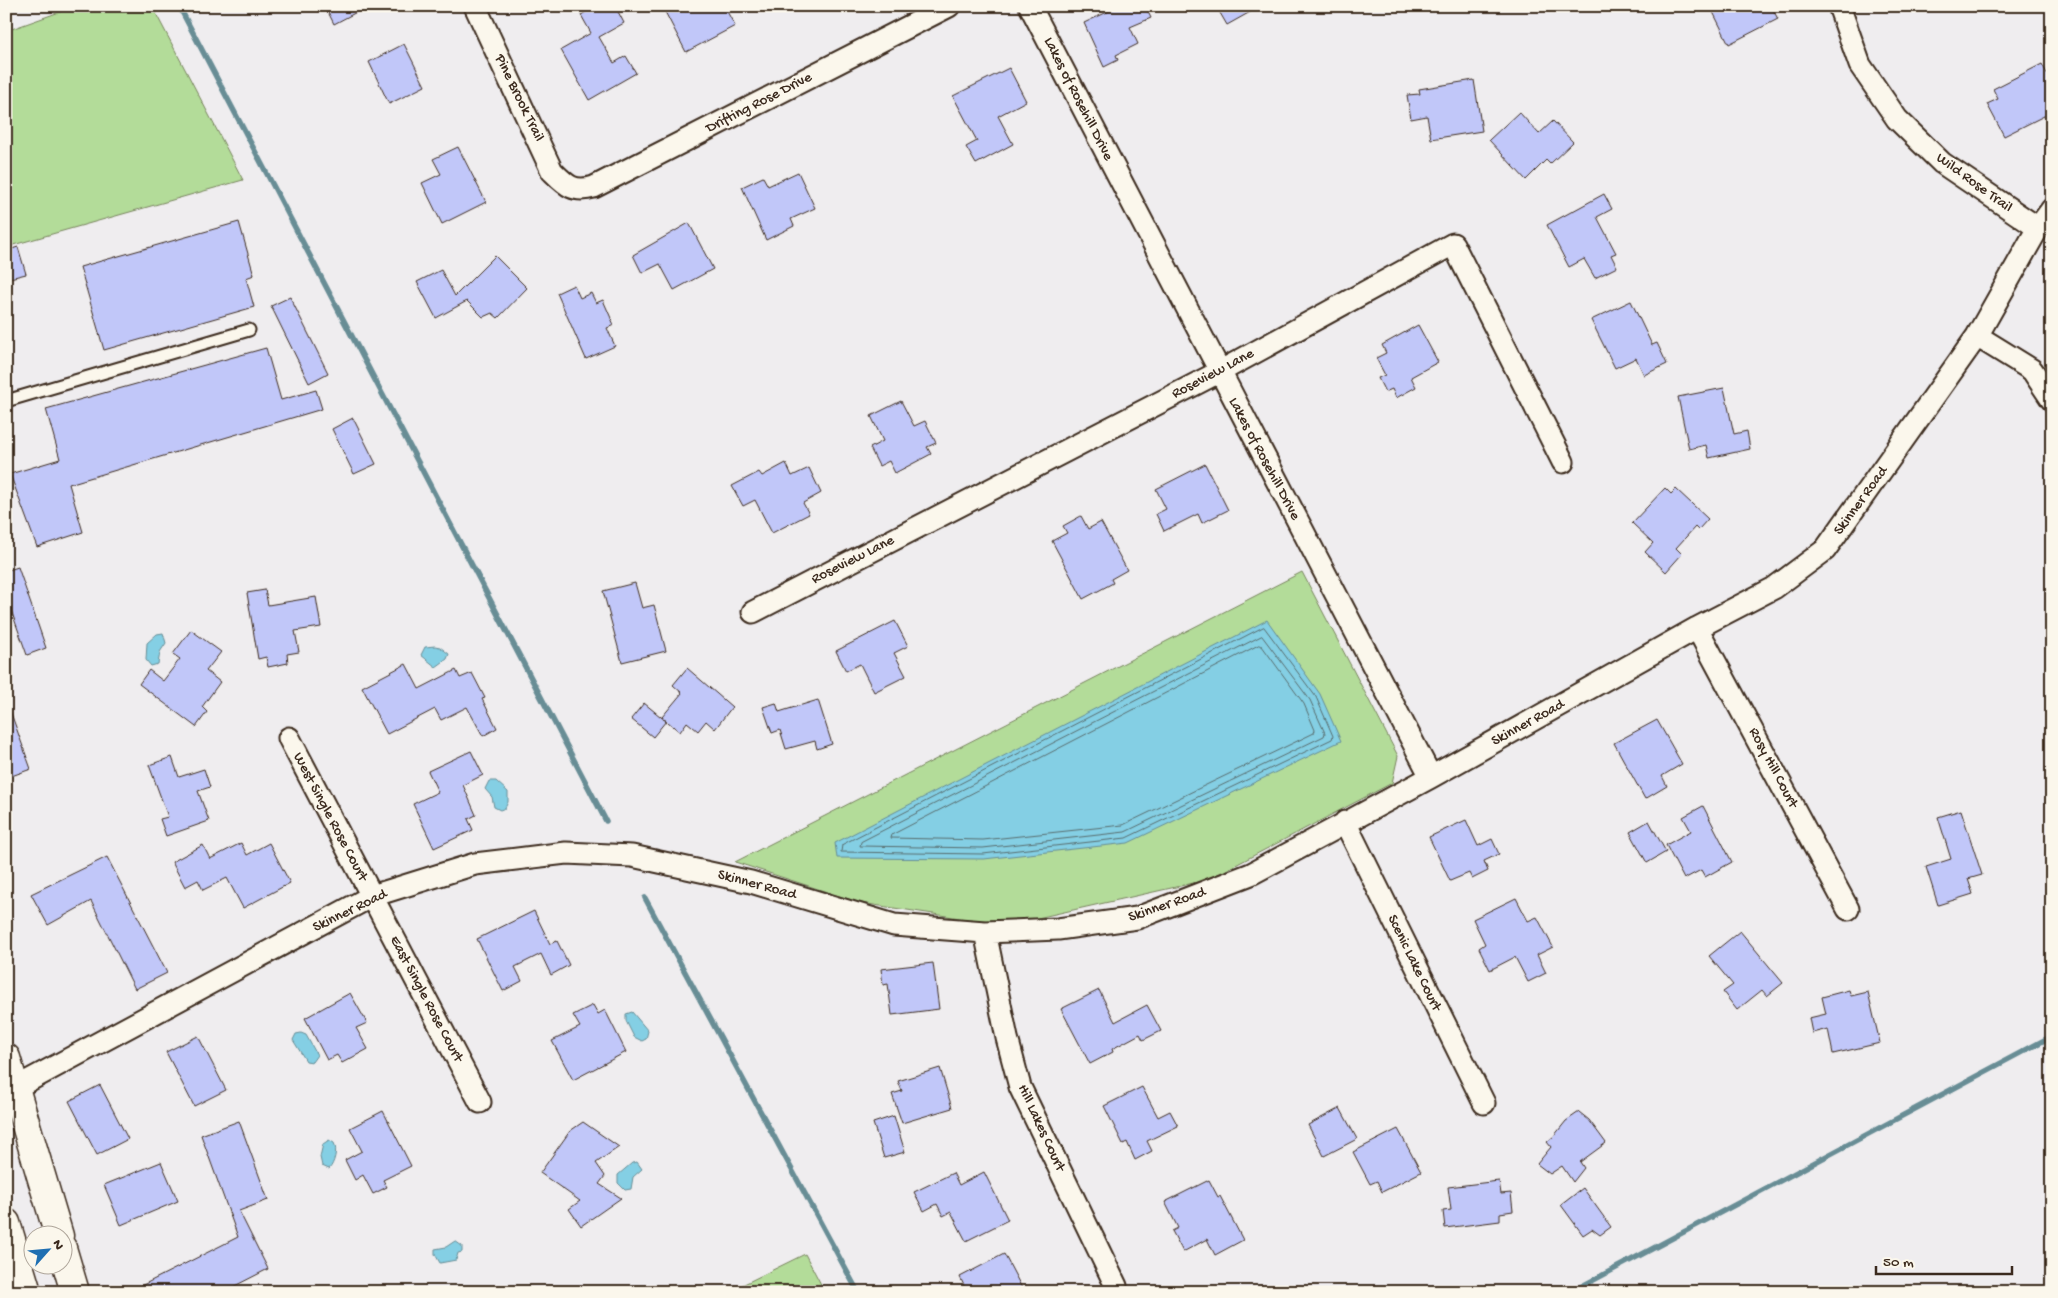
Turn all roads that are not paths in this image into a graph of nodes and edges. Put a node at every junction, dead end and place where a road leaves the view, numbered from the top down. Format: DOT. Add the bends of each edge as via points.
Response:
graph roads {
  1 [pos="475,6"];
  2 [pos="949,6"];
  3 [pos="1030,6"];
  4 [pos="1840,6"];
  5 [pos="567,186"];
  6 [pos="2052,209"];
  7 [pos="2038,228"];
  8 [pos="249,330"];
  9 [pos="1977,336"];
  10 [pos="1219,372"];
  11 [pos="2052,400"];
  12 [pos="6,401"];
  13 [pos="1563,462"];
  14 [pos="753,612"];
  15 [pos="1697,628"];
  16 [pos="289,738"];
  17 [pos="1431,777"];
  18 [pos="1344,822"];
  19 [pos="372,896"];
  20 [pos="1848,909"];
  21 [pos="986,932"];
  22 [pos="6,1058"];
  23 [pos="9,1091"];
  24 [pos="480,1102"];
  25 [pos="1484,1103"];
  26 [pos="6,1223"];
  27 [pos="56,1226"];
  28 [pos="70,1276"];
  29 [pos="1116,1286"];
  30 [pos="26,1292"];
  31 [pos="75,1292"];
  1 -- 5 [label="street, Pine Brook Trail" via="552,171"];
  2 -- 5 [label="street, Drifting Rose Drive" via="594,187 583,190"];
  3 -- 10 [label="street, Lakes of Rosehill Drive"];
  4 -- 7 [label="street, Wild Rose Trail" via="1860,65 1897,119 1942,163"];
  6 -- 7 [label="street, Skinner Road"];
  7 -- 9 [label="street, Skinner Road"];
  8 -- 12 [label="lane"];
  9 -- 11 [label="street" via="2032,370"];
  9 -- 15 [label="street, Skinner Road" via="1825,550 1774,588"];
  10 -- 13 [label="street, Roseview Lane" via="1453,244"];
  10 -- 14 [label="street, Roseview Lane"];
  10 -- 17 [label="street, Lakes of Rosehill Drive"];
  15 -- 17 [label="street, Skinner Road"];
  15 -- 20 [label="street, Rosy Hill Court"];
  16 -- 19 [label="street, West Single Rose Court"];
  17 -- 18 [label="street, Skinner Road"];
  18 -- 21 [label="street, Skinner Road" via="1251,874 1137,918 1058,929"];
  18 -- 25 [label="street, Scenic Lake Court"];
  19 -- 21 [label="street, Skinner Road" via="475,864 566,853 632,856 751,882 894,925"];
  19 -- 23 [label="street, Skinner Road"];
  19 -- 24 [label="street, East Single Rose Court"];
  21 -- 29 [label="street, Hill Lakes Court" via="1020,1087"];
  22 -- 23 [label="main road"];
  23 -- 27 [label="main road"];
  26 -- 30 [label="main road"];
  28 -- 31 [label="main road"];
}
